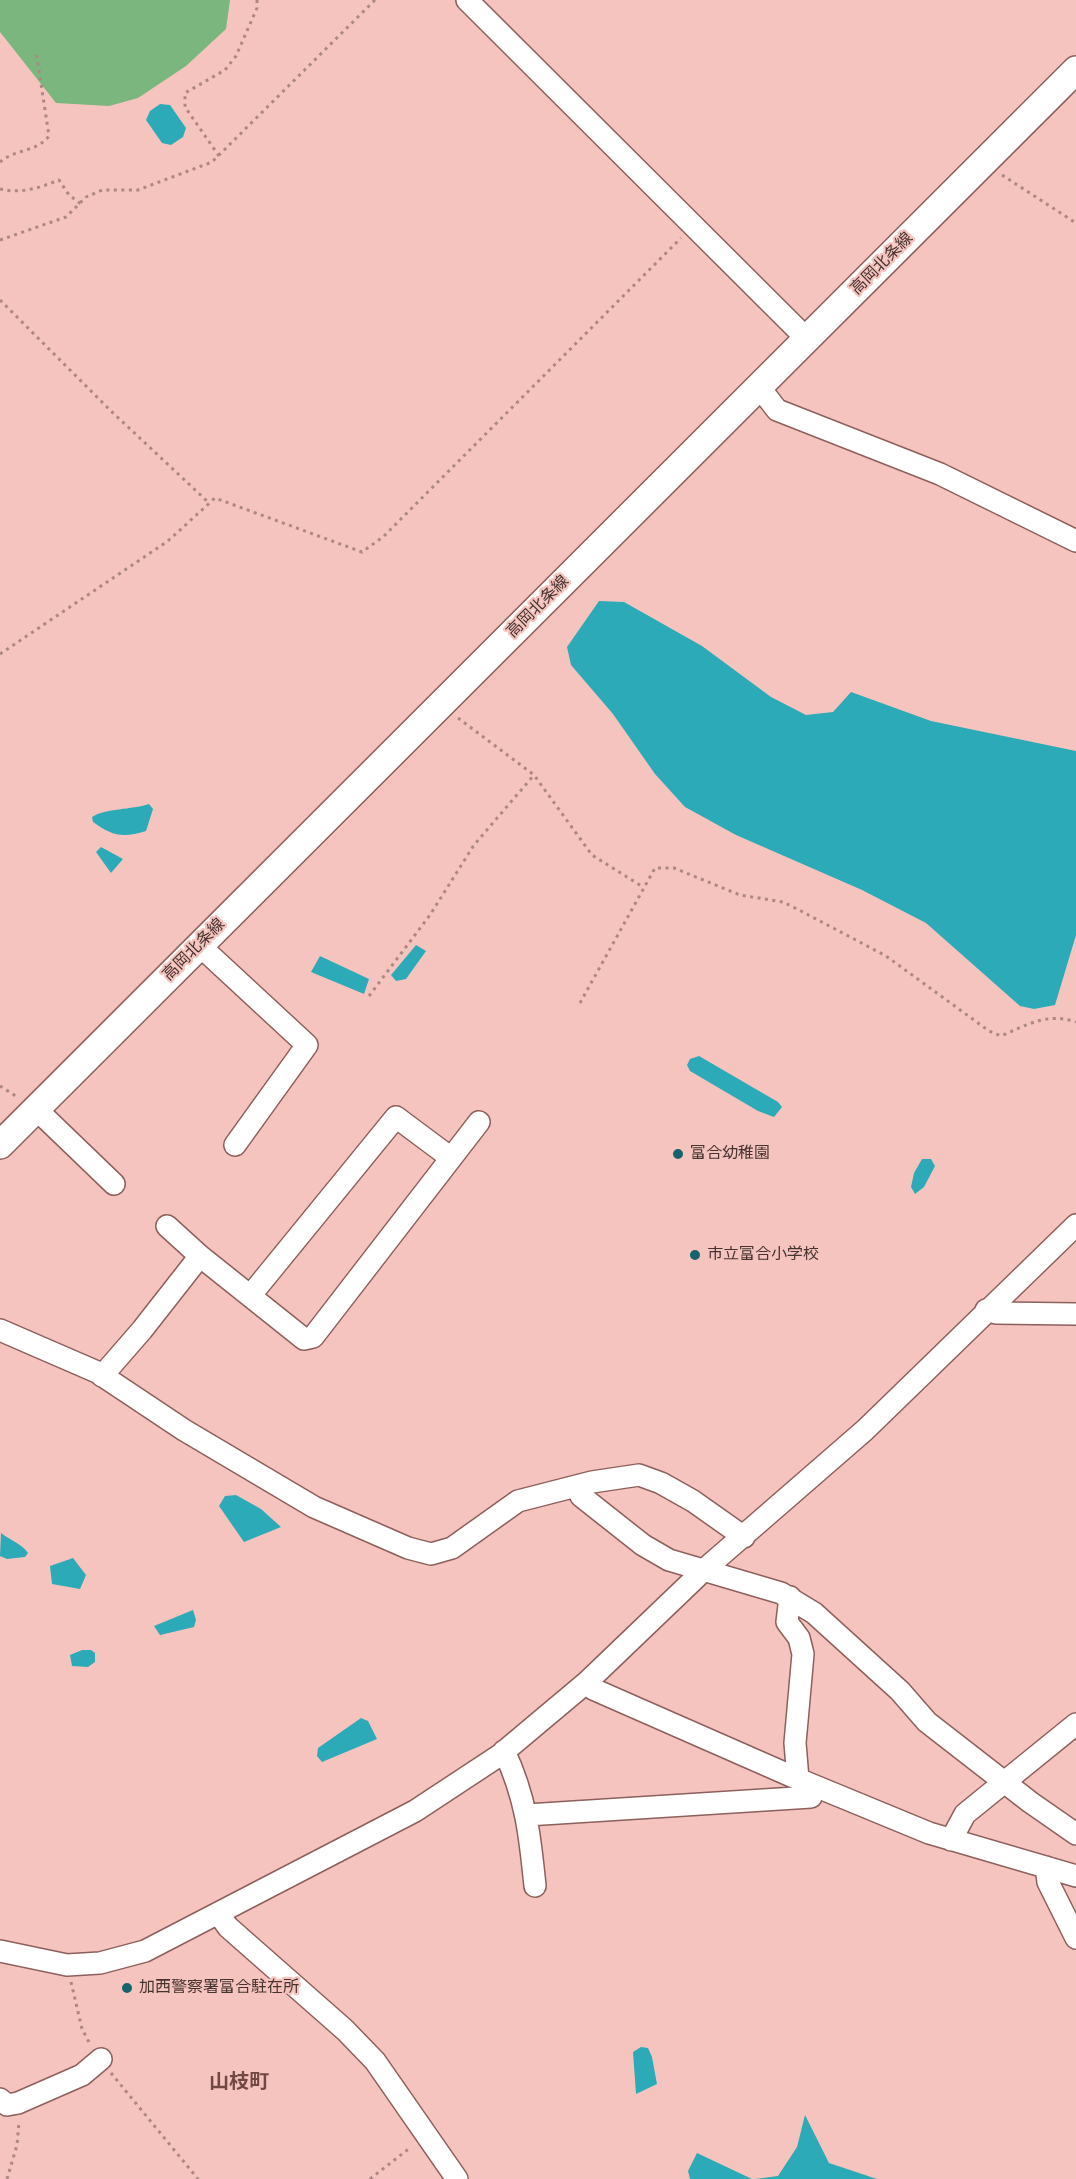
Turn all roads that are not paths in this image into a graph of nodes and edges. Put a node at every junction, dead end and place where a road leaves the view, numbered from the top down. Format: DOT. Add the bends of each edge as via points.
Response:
graph roads {
  1 [pos="467,0"];
  2 [pos="1076,70"];
  3 [pos="807,339"];
  4 [pos="760,388"];
  5 [pos="1076,542"];
  6 [pos="199,945"];
  7 [pos="35,1108"];
  8 [pos="479,1122"];
  9 [pos="235,1144"];
  10 [pos="0,1145"];
  11 [pos="451,1158"];
  12 [pos="114,1184"];
  13 [pos="1076,1225"];
  14 [pos="167,1226"];
  15 [pos="200,1256"];
  16 [pos="250,1296"];
  17 [pos="986,1310"];
  18 [pos="1076,1314"];
  19 [pos="0,1330"];
  20 [pos="102,1376"];
  21 [pos="578,1486"];
  22 [pos="744,1537"];
  23 [pos="702,1572"];
  24 [pos="790,1597"];
  25 [pos="587,1682"];
  26 [pos="1076,1724"];
  27 [pos="504,1752"];
  28 [pos="805,1782"];
  29 [pos="1004,1782"];
  30 [pos="527,1815"];
  31 [pos="1076,1834"];
  32 [pos="951,1840"];
  33 [pos="1046,1867"];
  34 [pos="1076,1876"];
  35 [pos="535,1886"];
  36 [pos="218,1913"];
  37 [pos="1076,1938"];
  38 [pos="0,1951"];
  39 [pos="100,2059"];
  40 [pos="9,2101"];
  41 [pos="457,2179"];
  1 -- 3 [label="street"];
  2 -- 3 [label="main road, 高岡北条線"];
  3 -- 4 [label="main road, 高岡北条線"];
  4 -- 5 [label="street" via="777,410 940,474"];
  4 -- 6 [label="main road, 高岡北条線"];
  6 -- 7 [label="main road, 高岡北条線"];
  6 -- 9 [label="street" via="307,1045"];
  7 -- 10 [label="main road, 高岡北条線"];
  7 -- 12 [label="street"];
  8 -- 11 [label="street"];
  11 -- 16 [label="street" via="396,1117"];
  11 -- 16 [label="street" via="313,1337 304,1339"];
  13 -- 17 [label="street"];
  14 -- 15 [label="street"];
  15 -- 16 [label="street"];
  15 -- 20 [label="street"];
  17 -- 18 [label="street"];
  17 -- 22 [label="street" via="865,1430"];
  19 -- 20 [label="street"];
  20 -- 21 [label="street" via="184,1431 314,1507 373,1534 431,1554 452,1548 518,1501"];
  21 -- 22 [label="street" via="639,1475 693,1501"];
  21 -- 23 [label="street" via="581,1496 643,1545"];
  22 -- 23 [label="street"];
  23 -- 24 [label="street"];
  23 -- 25 [label="street"];
  24 -- 28 [label="street" via="787,1622 800,1638 803,1654 795,1743"];
  24 -- 29 [label="street" via="814,1612 900,1691 927,1722"];
  25 -- 27 [label="street"];
  25 -- 28 [label="street" via="593,1689"];
  26 -- 29 [label="street"];
  27 -- 30 [label="street" via="519,1782"];
  27 -- 36 [label="street" via="415,1811"];
  28 -- 30 [label="street" via="812,1797"];
  28 -- 32 [label="street"];
  29 -- 31 [label="street"];
  29 -- 32 [label="street" via="964,1814"];
  30 -- 35 [label="street"];
  32 -- 33 [label="street"];
  33 -- 34 [label="street"];
  33 -- 37 [label="street" via="1048,1882"];
  36 -- 38 [label="street" via="145,1951 100,1963 67,1965"];
  36 -- 41 [label="street" via="228,1927 375,2061"];
  39 -- 40 [label="street" via="82,2075"];
}
